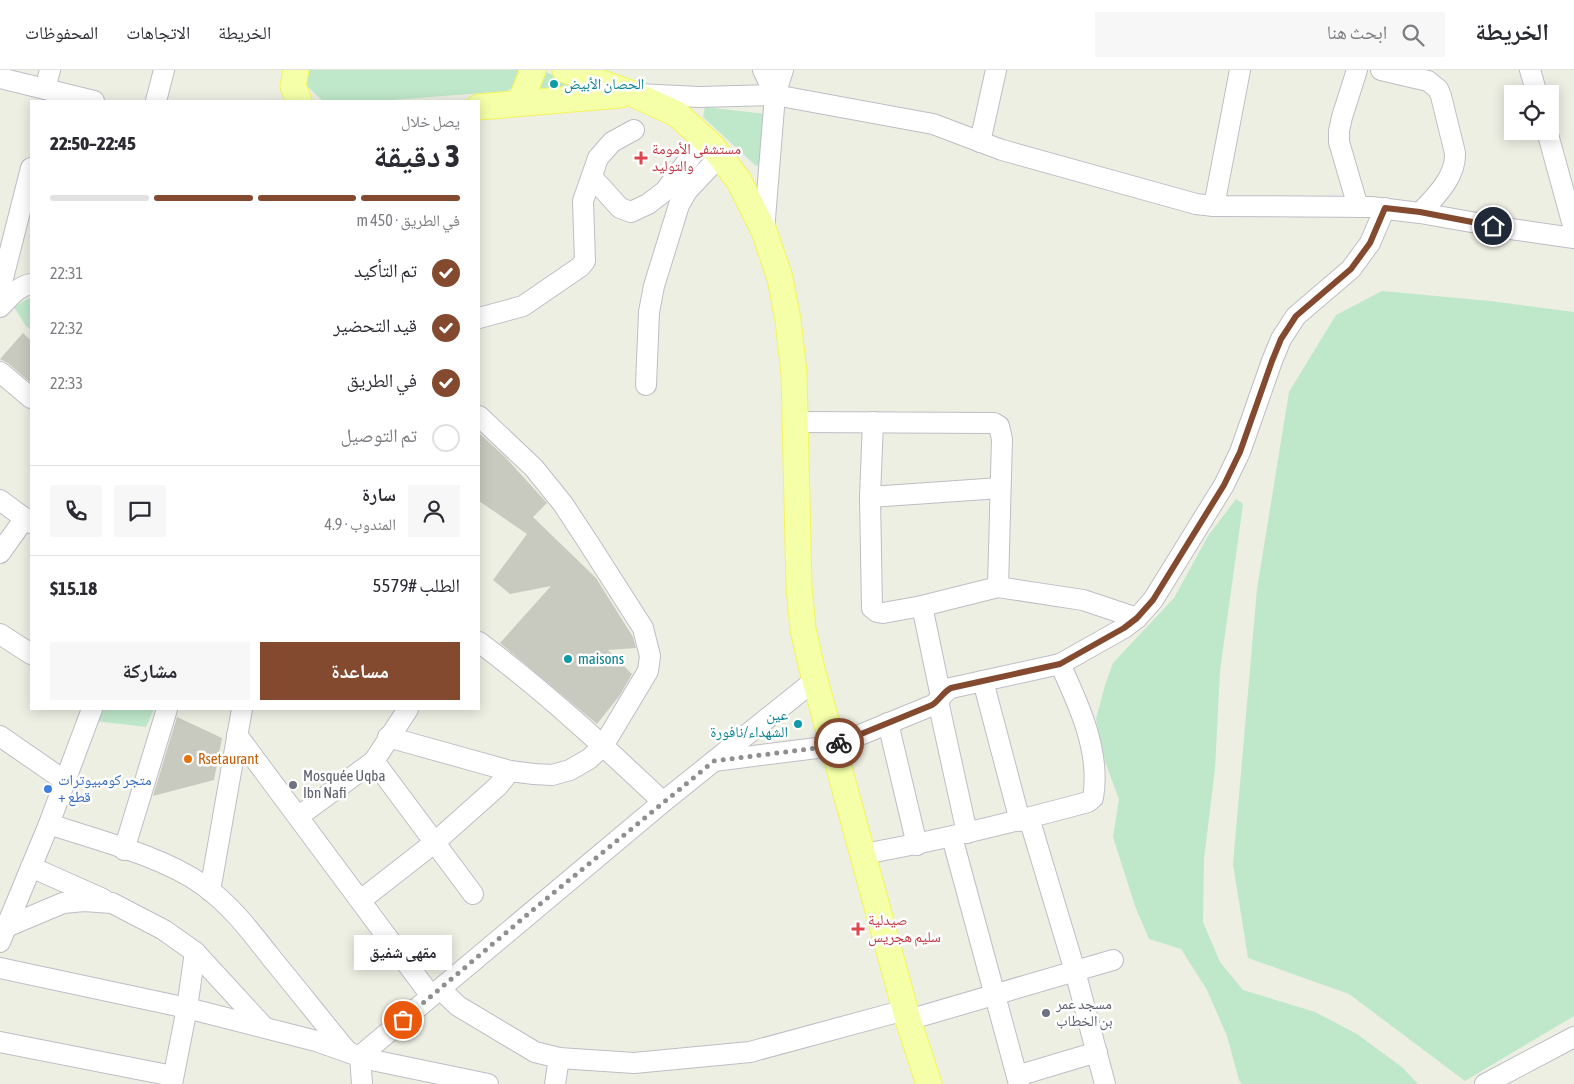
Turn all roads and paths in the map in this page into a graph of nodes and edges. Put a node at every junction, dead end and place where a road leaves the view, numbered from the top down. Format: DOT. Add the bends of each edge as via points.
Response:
graph roads {
  1 [pos="164,70"];
  2 [pos="533,70"];
  3 [pos="565,70"];
  4 [pos="763,70"];
  5 [pos="783,70"];
  6 [pos="996,70"];
  7 [pos="1240,70"];
  8 [pos="1357,70"];
  9 [pos="1381,70"];
  10 [pos="1530,70"];
  11 [pos="0,78"];
  12 [pos="1534,85"];
  13 [pos="48,88"];
  14 [pos="633,94"];
  15 [pos="775,95"];
  16 [pos="90,100"];
  17 [pos="156,100"];
  18 [pos="520,103"];
  19 [pos="480,107"];
  20 [pos="634,130"];
  21 [pos="1549,140"];
  22 [pos="980,142"];
  23 [pos="713,147"];
  24 [pos="30,172"];
  25 [pos="592,176"];
  26 [pos="1214,206"];
  27 [pos="1358,207"];
  28 [pos="1385,208"];
  29 [pos="1420,212"];
  30 [pos="1574,229"];
  31 [pos="764,231"];
  32 [pos="1574,238"];
  33 [pos="3,269"];
  34 [pos="30,284"];
  35 [pos="0,290"];
  36 [pos="0,307"];
  37 [pos="480,318"];
  38 [pos="0,372"];
  39 [pos="646,385"];
  40 [pos="30,397"];
  41 [pos="480,417"];
  42 [pos="795,422"];
  43 [pos="873,422"];
  44 [pos="1000,488"];
  45 [pos="870,497"];
  46 [pos="0,500"];
  47 [pos="28,520"];
  48 [pos="0,554"];
  49 [pos="998,587"];
  50 [pos="922,606"];
  51 [pos="1137,618"];
  52 [pos="0,634"];
  53 [pos="480,643"];
  54 [pos="30,653"];
  55 [pos="1060,664"];
  56 [pos="815,680"];
  57 [pos="983,680"];
  58 [pos="939,699"];
  59 [pos="92,710"];
  60 [pos="167,710"];
  61 [pos="242,710"];
  62 [pos="407,710"];
  63 [pos="888,723"];
  64 [pos="238,735"];
  65 [pos="0,736"];
  66 [pos="388,738"];
  67 [pos="603,746"];
  68 [pos="833,746"];
  69 [pos="374,761"];
  70 [pos="714,761"];
  71 [pos="510,771"];
  72 [pos="65,781"];
  73 [pos="663,802"];
  74 [pos="299,816"];
  75 [pos="1024,819"];
  76 [pos="49,824"];
  77 [pos="959,835"];
  78 [pos="434,843"];
  79 [pos="917,845"];
  80 [pos="124,850"];
  81 [pos="863,854"];
  82 [pos="31,867"];
  83 [pos="210,891"];
  84 [pos="473,894"];
  85 [pos="361,900"];
  86 [pos="112,903"];
  87 [pos="2,931"];
  88 [pos="195,952"];
  89 [pos="1113,960"];
  90 [pos="0,968"];
  91 [pos="1075,971"];
  92 [pos="436,992"];
  93 [pos="994,995"];
  94 [pos="187,1008"];
  95 [pos="907,1015"];
  96 [pos="264,1027"];
  97 [pos="1574,1037"];
  98 [pos="0,1042"];
  99 [pos="1097,1052"];
  100 [pos="354,1054"];
  101 [pos="559,1058"];
  102 [pos="433,1078"];
  103 [pos="172,1080"];
  104 [pos="1018,1080"];
  105 [pos="362,1084"];
  106 [pos="488,1084"];
  107 [pos="555,1084"];
  108 [pos="929,1084"];
  109 [pos="1105,1084"];
  110 [pos="1485,1084"];
  1 -- 17 [label="street"];
  2 -- 18 [label="main road"];
  3 -- 14 [label="main road"];
  4 -- 15 [label="street"];
  5 -- 15 [label="street"];
  6 -- 22 [label="street"];
  7 -- 26 [label="street"];
  8 -- 27 [label="street" via="1338,131"];
  9 -- 29 [label="street" via="1428,81 1441,96 1455,162 1446,181"];
  10 -- 12 [label="street"];
  11 -- 13 [label="street"];
  13 -- 16 [label="street"];
  14 -- 15 [label="street" via="699,97"];
  14 -- 18 [label="main road"];
  14 -- 23 [label="main road" via="677,114"];
  15 -- 22 [label="street" via="933,124"];
  15 -- 31 [label="street"];
  18 -- 19 [label="main road"];
  20 -- 25 [label="street" via="612,142 598,158"];
  21 -- 30 [label="street"];
  22 -- 26 [label="street" via="1170,197"];
  23 -- 25 [label="street" via="665,191 631,212 620,208"];
  23 -- 31 [label="main road" via="739,181"];
  23 -- 39 [label="street" via="679,205 654,286 649,312"];
  24 -- 33 [label="street"];
  25 -- 37 [label="street" via="584,201 585,261 524,306"];
  26 -- 27 [label="street"];
  27 -- 28 [label="street"];
  28 -- 29 [label="street"];
  28 -- 51 [label="street" via="1370,243 1351,269 1296,316 1281,339 1240,452 1224,485 1153,600"];
  29 -- 32 [label="street"];
  31 -- 42 [label="main road" via="780,278 788,320"];
  33 -- 35 [label="street"];
  34 -- 36 [label="street" via="14,293"];
  38 -- 40 [label="street"];
  41 -- 67 [label="street" via="534,468 563,504 643,628 650,656 648,671"];
  42 -- 43 [label="street"];
  42 -- 56 [label="main road" via="799,586 803,629"];
  43 -- 44 [label="street" via="994,422 999,426 1002,439"];
  43 -- 45 [label="street"];
  44 -- 45 [label="street"];
  44 -- 49 [label="street"];
  45 -- 50 [label="street" via="872,608 883,613"];
  46 -- 47 [label="street"];
  47 -- 48 [label="street"];
  49 -- 50 [label="street"];
  49 -- 51 [label="street" via="1083,600"];
  50 -- 58 [label="street"];
  51 -- 55 [label="street"];
  52 -- 54 [label="street"];
  53 -- 67 [label="street"];
  55 -- 57 [label="street"];
  55 -- 75 [label="street" via="1076,700 1094,756 1096,781 1093,798"];
  56 -- 68 [label="main road"];
  56 -- 70 [label="street"];
  57 -- 58 [label="street" via="951,688"];
  57 -- 75 [label="street"];
  58 -- 63 [label="street"];
  58 -- 77 [label="street"];
  59 -- 72 [label="street"];
  60 -- 80 [label="street"];
  61 -- 64 [label="street"];
  62 -- 66 [label="street"];
  63 -- 68 [label="street"];
  63 -- 79 [label="street"];
  64 -- 74 [label="street"];
  64 -- 83 [label="street"];
  65 -- 72 [label="street"];
  66 -- 69 [label="street"];
  66 -- 71 [label="street"];
  67 -- 71 [label="street" via="570,770 552,775"];
  67 -- 73 [label="street"];
  68 -- 70 [label="street"];
  68 -- 81 [label="main road"];
  69 -- 74 [label="street"];
  69 -- 78 [label="street"];
  70 -- 73 [label="street"];
  71 -- 78 [label="street" via="498,786"];
  72 -- 76 [label="street"];
  73 -- 92 [label="street"];
  74 -- 85 [label="street"];
  75 -- 77 [label="street"];
  75 -- 91 [label="street"];
  76 -- 80 [label="street"];
  76 -- 82 [label="street"];
  77 -- 79 [label="street"];
  77 -- 93 [label="street"];
  78 -- 84 [label="street"];
  78 -- 85 [label="street"];
  79 -- 81 [label="street"];
  80 -- 83 [label="street" via="179,871"];
  81 -- 95 [label="main road"];
  82 -- 86 [label="street"];
  82 -- 87 [label="street"];
  83 -- 100 [label="street" via="248,928"];
  85 -- 92 [label="street"];
  86 -- 87 [label="street" via="64,903"];
  86 -- 88 [label="street" via="164,930"];
  88 -- 94 [label="street"];
  88 -- 96 [label="street"];
  89 -- 91 [label="street"];
  90 -- 94 [label="street"];
  91 -- 93 [label="street"];
  91 -- 99 [label="street"];
  92 -- 100 [label="street"];
  92 -- 101 [label="street" via="526,1048"];
  93 -- 95 [label="street"];
  93 -- 104 [label="street"];
  94 -- 96 [label="street"];
  94 -- 103 [label="street"];
  95 -- 101 [label="street" via="750,1052 634,1063"];
  95 -- 108 [label="main road"];
  96 -- 100 [label="street"];
  97 -- 110 [label="street"];
  98 -- 103 [label="street"];
  99 -- 104 [label="street"];
  99 -- 109 [label="street"];
  100 -- 102 [label="street"];
  100 -- 105 [label="street"];
  101 -- 107 [label="street"];
  102 -- 106 [label="street"];
}
